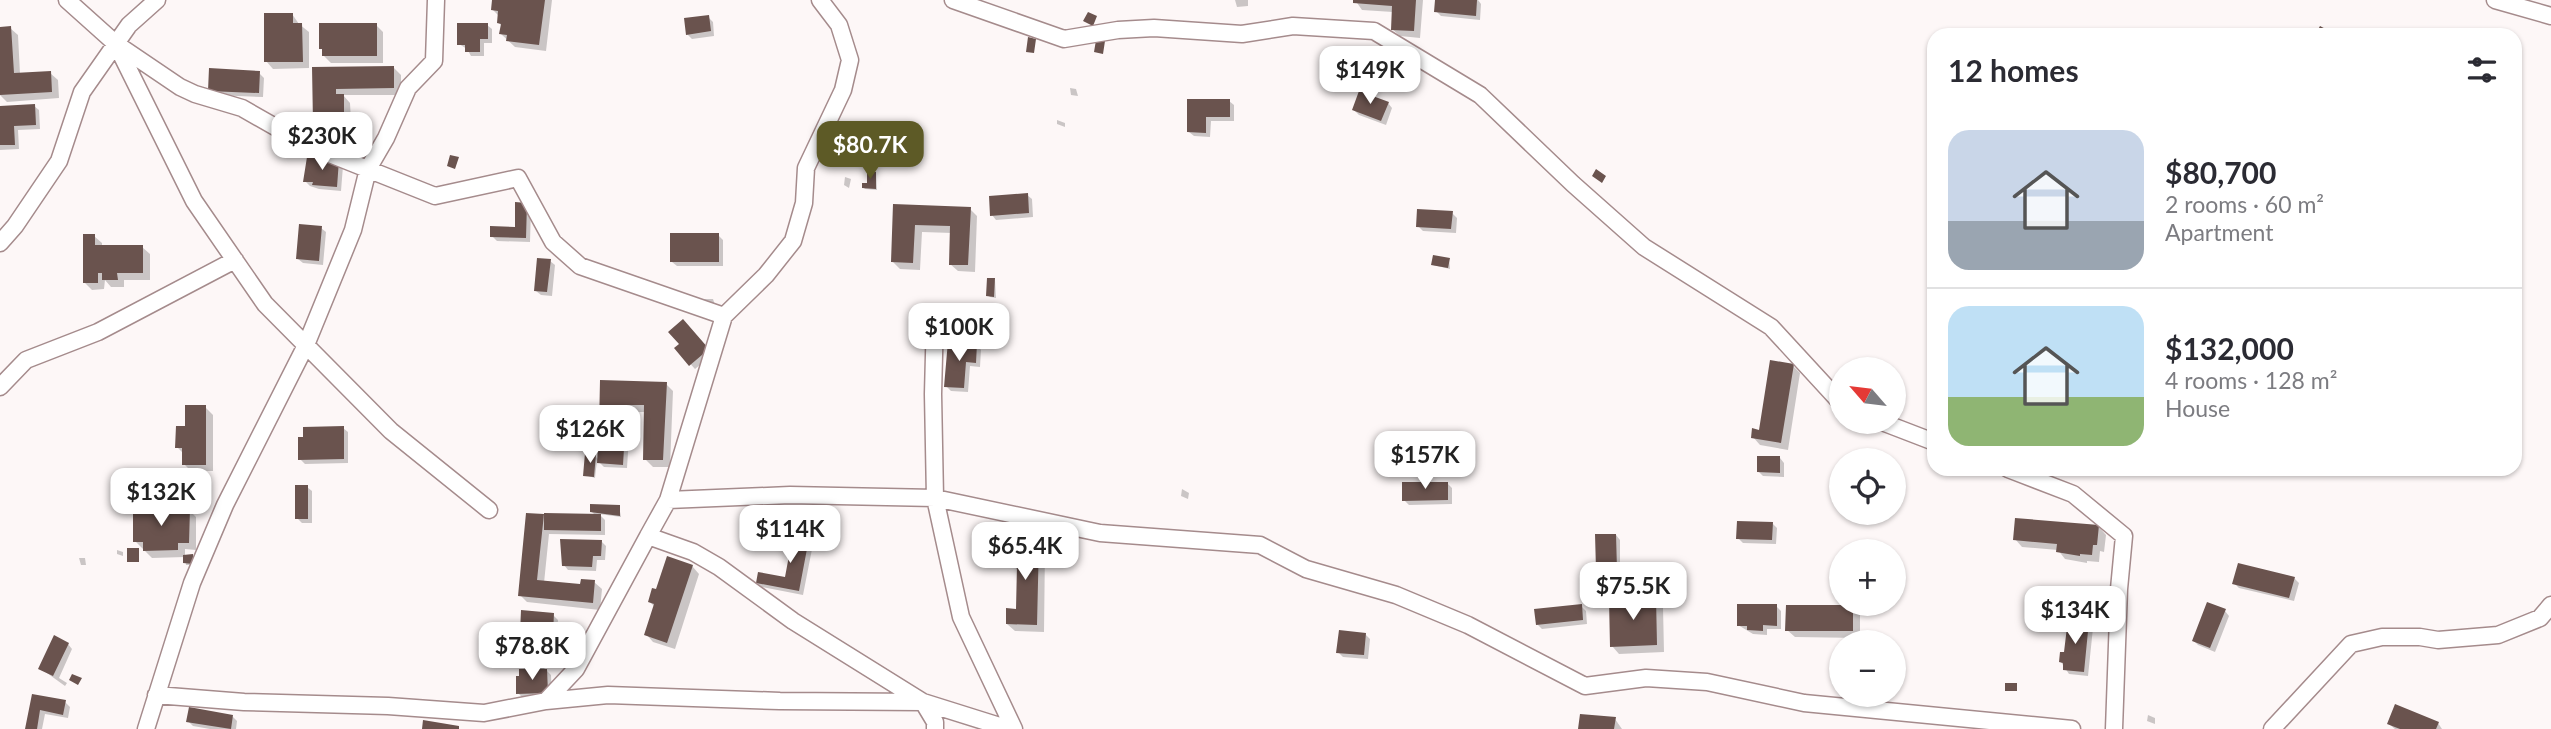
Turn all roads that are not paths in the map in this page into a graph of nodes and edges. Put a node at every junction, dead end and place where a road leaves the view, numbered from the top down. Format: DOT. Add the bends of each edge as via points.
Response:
graph roads {
  1 [pos="67,0"];
  2 [pos="157,0"];
  3 [pos="436,0"];
  4 [pos="820,0"];
  5 [pos="953,0"];
  6 [pos="2495,0"];
  7 [pos="2551,16"];
  8 [pos="115,43"];
  9 [pos="368,169"];
  10 [pos="0,243"];
  11 [pos="235,260"];
  12 [pos="724,316"];
  13 [pos="936,316"];
  14 [pos="306,345"];
  15 [pos="0,387"];
  16 [pos="1829,390"];
  17 [pos="1906,431"];
  18 [pos="1927,439"];
  19 [pos="2026,476"];
  20 [pos="935,498"];
  21 [pos="668,500"];
  22 [pos="489,510"];
  23 [pos="648,536"];
  24 [pos="2551,606"];
  25 [pos="156,695"];
  26 [pos="546,701"];
  27 [pos="923,702"];
  28 [pos="146,729"];
  29 [pos="935,729"];
  30 [pos="1011,729"];
  31 [pos="2073,729"];
  32 [pos="2114,729"];
  33 [pos="2272,729"];
  1 -- 8 [label="street"];
  2 -- 8 [label="street"];
  3 -- 9 [label="street" via="434,61 408,88"];
  4 -- 12 [label="street" via="839,25 850,60 843,90 806,168 804,202 793,241"];
  5 -- 16 [label="street" via="1064,39 1154,28 1242,34 1293,26 1374,31 1480,95 1644,247 1771,327"];
  6 -- 7 [label="street"];
  8 -- 9 [label="street" via="180,87 242,108 307,145"];
  8 -- 10 [label="street" via="82,92 60,161"];
  8 -- 11 [label="street" via="194,201"];
  9 -- 12 [label="street" via="435,196 518,178 552,242 580,266"];
  9 -- 14 [label="street" via="353,230"];
  11 -- 14 [label="street" via="265,304"];
  11 -- 15 [label="street" via="98,332 26,360"];
  12 -- 21 [label="street"];
  13 -- 20 [label="street"];
  14 -- 22 [label="street" via="391,431"];
  14 -- 25 [label="street" via="196,572"];
  17 -- 18 [label="street"];
  19 -- 32 [label="street" via="2073,494 2124,536"];
  20 -- 21 [label="street" via="790,495"];
  20 -- 30 [label="street" via="961,617"];
  20 -- 31 [label="street" via="1100,533 1260,545 1306,569 1395,595 1468,625 1584,686 1646,678 1707,682 1804,703"];
  21 -- 23 [label="street"];
  23 -- 26 [label="street" via="576,669"];
  23 -- 27 [label="street" via="719,567 793,621"];
  24 -- 33 [label="street" via="2540,618 2498,635 2438,640 2382,637 2351,644"];
  25 -- 26 [label="street" via="484,713"];
  25 -- 28 [label="street"];
  26 -- 27 [label="street" via="608,695"];
  27 -- 29 [label="street"];
  27 -- 30 [label="street"];
}
